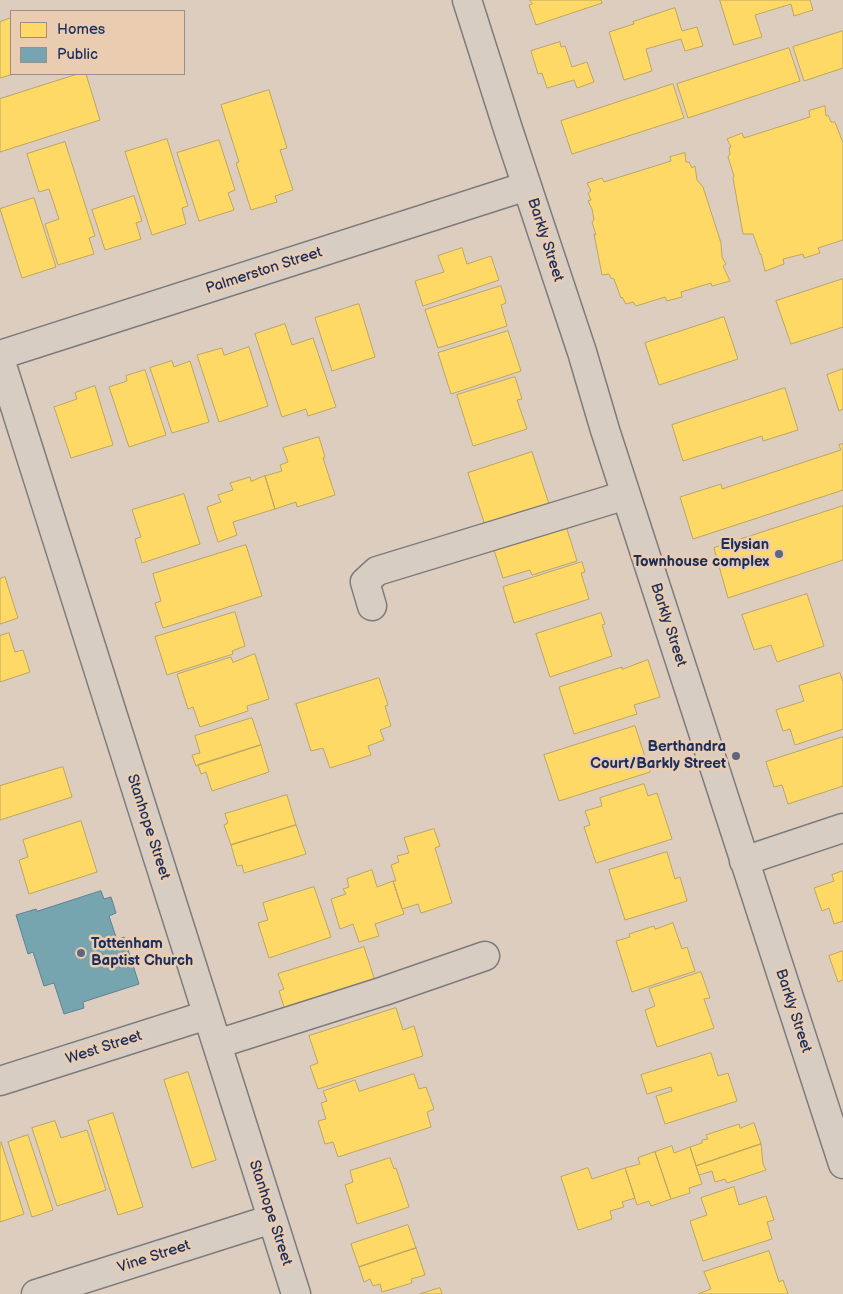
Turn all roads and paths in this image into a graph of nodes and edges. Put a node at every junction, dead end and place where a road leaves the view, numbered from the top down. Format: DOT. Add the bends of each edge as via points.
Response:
graph roads {
  1 [pos="467,0"];
  2 [pos="527,186"];
  3 [pos="0,355"];
  4 [pos="0,360"];
  5 [pos="626,495"];
  6 [pos="372,606"];
  7 [pos="843,828"];
  8 [pos="744,861"];
  9 [pos="485,956"];
  10 [pos="207,1015"];
  11 [pos="217,1044"];
  12 [pos="0,1081"];
  13 [pos="843,1164"];
  14 [pos="272,1219"];
  15 [pos="36,1294"];
  16 [pos="296,1294"];
  1 -- 2 [label="street, Barkly Street"];
  2 -- 3 [label="street, Palmerston Street"];
  2 -- 5 [label="street, Barkly Street"];
  4 -- 10 [label="street, Stanhope Street"];
  5 -- 6 [label="street" via="377,571 365,582"];
  5 -- 8 [label="street, Barkly Street"];
  7 -- 8 [label="street"];
  8 -- 13 [label="street, Barkly Street"];
  9 -- 11 [label="street"];
  10 -- 11 [label="street, Stanhope Street"];
  10 -- 12 [label="street, West Street"];
  11 -- 14 [label="street, Stanhope Street"];
  14 -- 15 [label="street, Vine Street"];
  14 -- 16 [label="street, Stanhope Street"];
}
